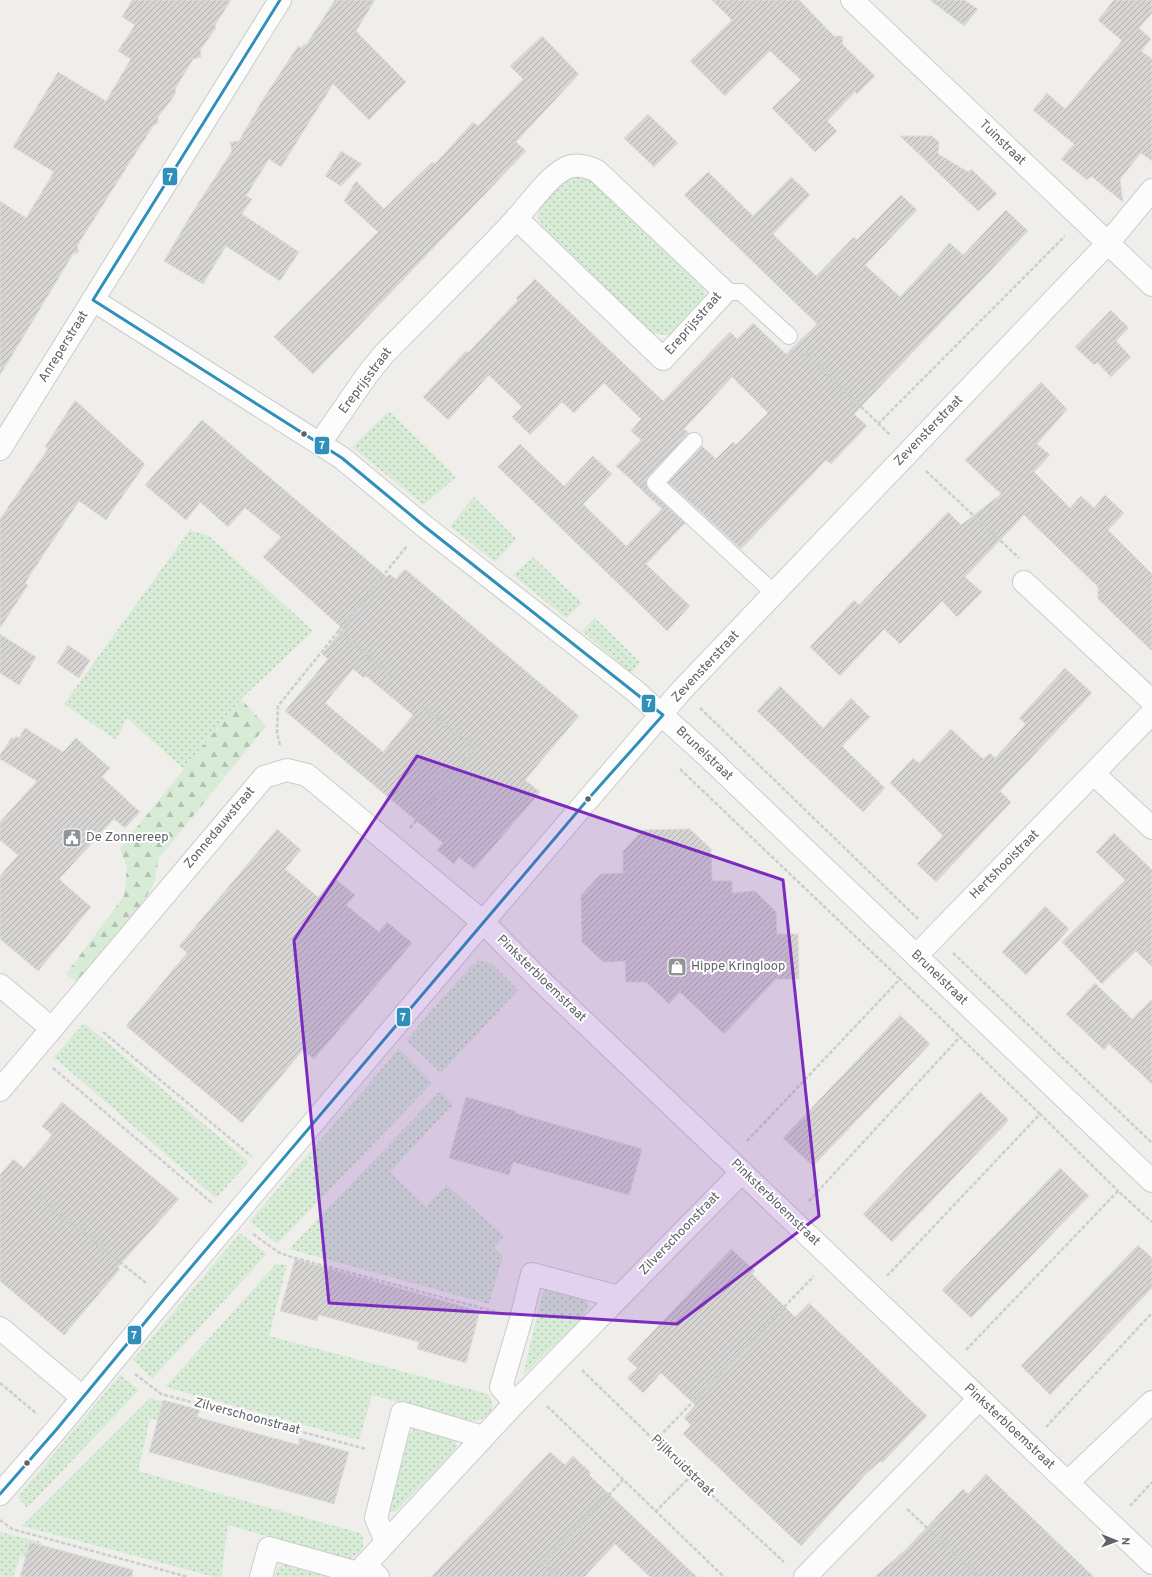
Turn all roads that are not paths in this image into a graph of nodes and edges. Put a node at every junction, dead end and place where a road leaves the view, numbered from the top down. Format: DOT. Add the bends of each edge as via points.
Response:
graph roads {
  1 [pos="280,0"];
  2 [pos="852,0"];
  3 [pos="1152,190"];
  4 [pos="516,218"];
  5 [pos="1108,243"];
  6 [pos="1152,285"];
  7 [pos="725,292"];
  8 [pos="93,300"];
  9 [pos="789,336"];
  10 [pos="694,441"];
  11 [pos="320,443"];
  12 [pos="0,449"];
  13 [pos="1024,582"];
  14 [pos="775,594"];
  15 [pos="1152,701"];
  16 [pos="1152,713"];
  17 [pos="663,715"];
  18 [pos="1094,774"];
  19 [pos="1152,828"];
  20 [pos="483,922"];
  21 [pos="916,956"];
  22 [pos="0,985"];
  23 [pos="51,1028"];
  24 [pos="0,1090"];
  25 [pos="742,1172"];
  26 [pos="1152,1181"];
  27 [pos="619,1297"];
  28 [pos="0,1328"];
  29 [pos="522,1396"];
  30 [pos="82,1397"];
  31 [pos="979,1399"];
  32 [pos="1152,1402"];
  33 [pos="483,1437"];
  34 [pos="1068,1482"];
  35 [pos="0,1494"];
  36 [pos="386,1542"];
  37 [pos="1152,1563"];
  38 [pos="797,1572"];
  39 [pos="364,1573"];
  40 [pos="261,1577"];
  1 -- 8 [label="street, Anreperstraat"];
  2 -- 5 [label="street, Tuinstraat"];
  3 -- 5 [label="street, Zevensterstraat"];
  4 -- 7 [label="street, Ereprijsstraat" via="557,174 575,165 586,166 597,171"];
  4 -- 7 [label="street, Ereprijsstraat" via="663,359"];
  4 -- 11 [label="street, Ereprijsstraat" via="384,354"];
  5 -- 6 [label="street, Tuinstraat"];
  5 -- 14 [label="street, Zevensterstraat"];
  7 -- 9 [label="lane" via="741,292"];
  8 -- 11 [label="street, Brunelstraat"];
  8 -- 12 [label="street, Anreperstraat"];
  10 -- 14 [label="lane" via="655,483"];
  11 -- 17 [label="street, Brunelstraat"];
  13 -- 15 [label="street"];
  14 -- 17 [label="street, Zevensterstraat" via="681,691"];
  16 -- 18 [label="street, Hertshooistraat"];
  17 -- 20 [label="street, Zevensterstraat"];
  17 -- 21 [label="street, Brunelstraat"];
  18 -- 19 [label="street"];
  18 -- 21 [label="street, Hertshooistraat"];
  20 -- 23 [label="street, Zonnedauwstraat" via="307,775 287,770 264,777"];
  20 -- 25 [label="street, Pinksterbloemstraat"];
  20 -- 30 [label="street, Zevensterstraat"];
  21 -- 26 [label="street, Brunelstraat"];
  22 -- 23 [label="street"];
  23 -- 24 [label="street, Zonnedauwstraat"];
  25 -- 27 [label="street, Zilverschoonstraat"];
  25 -- 31 [label="street, Pinksterbloemstraat"];
  27 -- 29 [label="street, Zilverschoonstraat"];
  27 -- 29 [label="street" via="532,1274 522,1319 501,1387"];
  28 -- 30 [label="street"];
  29 -- 33 [label="street, Zilverschoonstraat"];
  30 -- 35 [label="street, Zevensterstraat"];
  31 -- 34 [label="street, Pinksterbloemstraat"];
  31 -- 38 [label="street" via="888,1491"];
  32 -- 34 [label="street"];
  33 -- 36 [label="street, Zilverschoonstraat"];
  33 -- 36 [label="street" via="402,1413 376,1518"];
  34 -- 37 [label="street, Pinksterbloemstraat"];
  36 -- 39 [label="street, Zilverschoonstraat"];
  39 -- 40 [label="street, Zilverschoonstraat" via="269,1548"];
}
